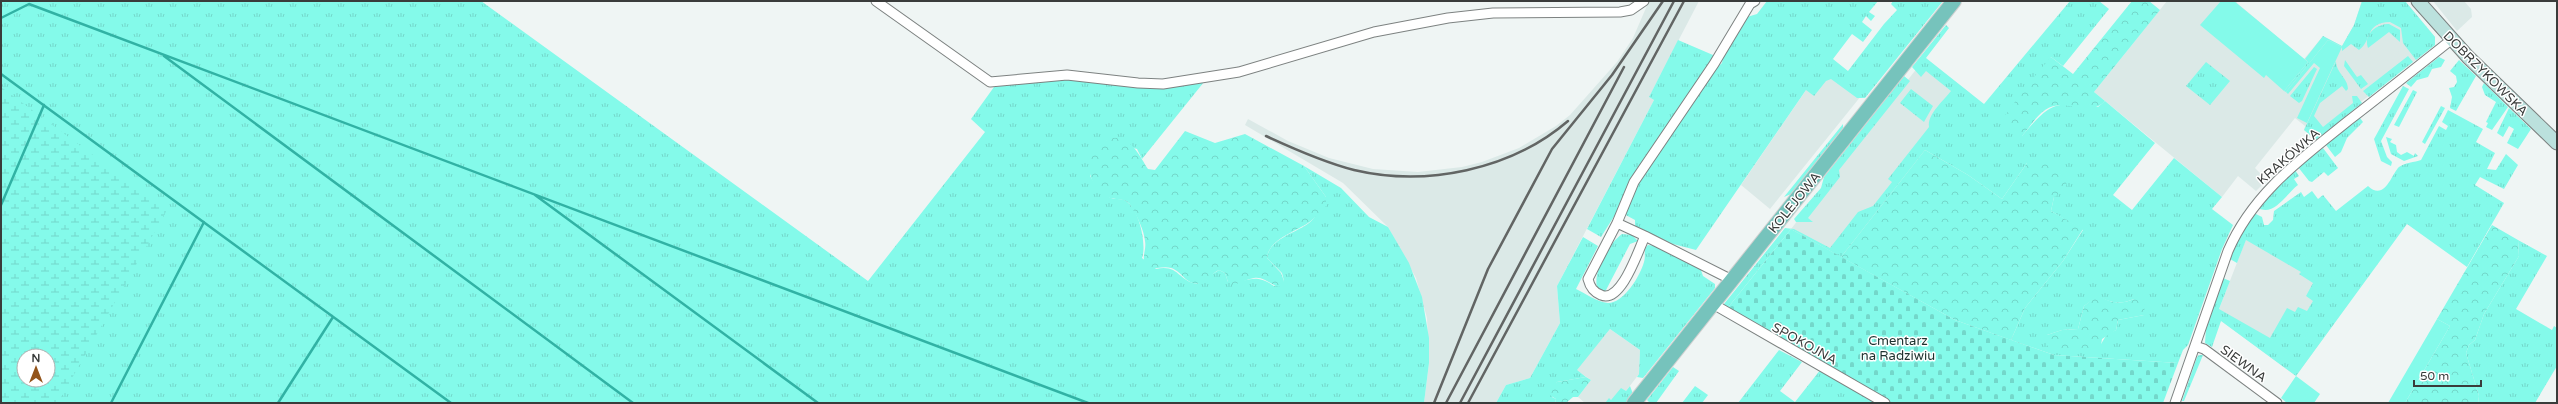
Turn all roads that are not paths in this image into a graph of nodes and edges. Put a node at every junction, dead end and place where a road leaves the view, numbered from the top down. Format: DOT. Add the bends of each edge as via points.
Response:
graph roads {
  1 [pos="876,1"];
  2 [pos="1644,1"];
  3 [pos="1755,1"];
  4 [pos="1954,1"];
  5 [pos="2418,1"];
  6 [pos="2451,40"];
  7 [pos="2557,143"];
  8 [pos="1617,223"];
  9 [pos="1645,236"];
  10 [pos="1732,280"];
  11 [pos="1713,304"];
  12 [pos="2195,346"];
  13 [pos="1634,403"];
  14 [pos="1886,403"];
  15 [pos="2175,403"];
  16 [pos="2277,403"];
  1 -- 2 [label="street" via="990,82 1067,75 1152,85 1238,72 1409,24 1493,13 1620,12 1631,10"];
  3 -- 8 [label="street" via="1750,4 1714,64 1634,182"];
  4 -- 10 [label="main road, KOLEJOWA"];
  5 -- 6 [label="main road, DOBRZYKOWSKA"];
  6 -- 7 [label="main road, DOBRZYKOWSKA"];
  6 -- 12 [label="street, KRAKÓWKA" via="2294,165 2263,195 2235,235"];
  8 -- 9 [label="street"];
  8 -- 9 [label="street" via="1588,279 1592,290 1603,296 1612,295 1620,289"];
  9 -- 10 [label="street"];
  10 -- 11 [label="main road, KOLEJOWA"];
  11 -- 13 [label="main road, KOLEJOWA"];
  11 -- 14 [label="street, SPOKOJNA"];
  12 -- 15 [label="street, KRAKÓWKA"];
  12 -- 16 [label="street, SIEWNA" via="2204,349"];
}
